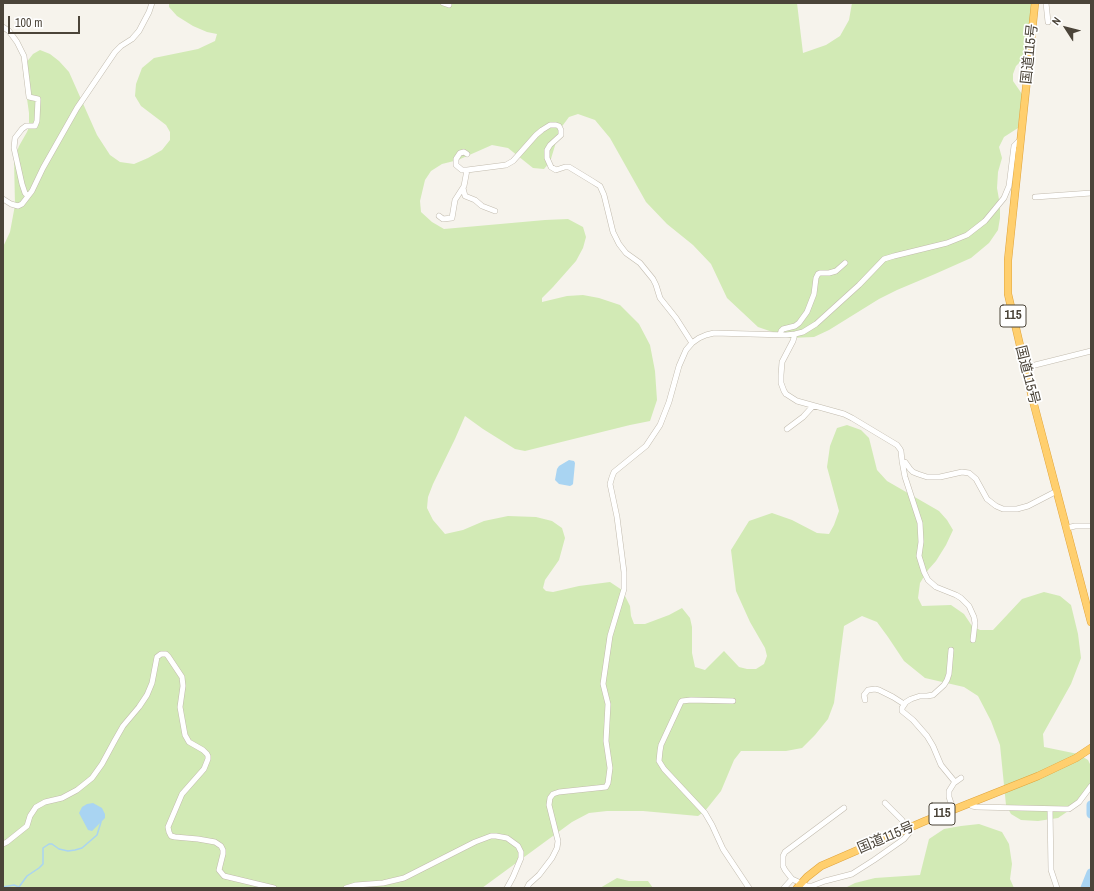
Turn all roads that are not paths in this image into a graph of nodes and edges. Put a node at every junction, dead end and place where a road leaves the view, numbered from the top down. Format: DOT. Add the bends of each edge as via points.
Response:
graph roads {
  1 [pos="152,3"];
  2 [pos="1035,3"];
  3 [pos="1046,3"];
  4 [pos="1048,22"];
  5 [pos="3,27"];
  6 [pos="1021,139"];
  7 [pos="467,154"];
  8 [pos="466,170"];
  9 [pos="463,188"];
  10 [pos="1091,193"];
  11 [pos="28,196"];
  12 [pos="1035,197"];
  13 [pos="3,199"];
  14 [pos="494,211"];
  15 [pos="439,216"];
  16 [pos="846,263"];
  17 [pos="780,334"];
  18 [pos="795,334"];
  19 [pos="692,343"];
  20 [pos="1091,350"];
  21 [pos="1035,365"];
  22 [pos="813,406"];
  23 [pos="787,429"];
  24 [pos="902,461"];
  25 [pos="1057,491"];
  26 [pos="1091,526"];
  27 [pos="1067,528"];
  28 [pos="1091,622"];
  29 [pos="973,640"];
  30 [pos="951,650"];
  31 [pos="733,700"];
  32 [pos="865,700"];
  33 [pos="904,704"];
  34 [pos="1091,748"];
  35 [pos="962,778"];
  36 [pos="955,782"];
  37 [pos="1091,786"];
  38 [pos="886,803"];
  39 [pos="969,803"];
  40 [pos="844,808"];
  41 [pos="1050,809"];
  42 [pos="954,810"];
  43 [pos="908,829"];
  44 [pos="3,844"];
  45 [pos="792,879"];
  46 [pos="799,885"];
  47 [pos="274,888"];
  48 [pos="346,888"];
  49 [pos="507,888"];
  50 [pos="527,888"];
  51 [pos="749,888"];
  52 [pos="784,888"];
  53 [pos="1058,888"];
  1 -- 11 [label="street" via="139,30 115,52 77,108"];
  2 -- 6 [label="highway, 国道115号 / 115"];
  3 -- 4 [label="street"];
  5 -- 11 [label="street" via="17,42 24,56 29,97 38,99 35,126 26,126 15,138 14,148 22,184"];
  6 -- 18 [label="street" via="1014,146 1006,194 985,221 971,232 952,241 884,259 816,324"];
  6 -- 25 [label="highway, 国道115号 / 115" via="1008,260 1008,294"];
  7 -- 8 [label="street" via="460,153 455,162"];
  8 -- 9 [label="street"];
  8 -- 19 [label="street" via="508,164 542,130 552,124 559,126 561,135 547,150 551,167 556,170 569,168 600,186 617,241 623,250 640,263 656,284 660,298"];
  9 -- 14 [label="street" via="465,196"];
  9 -- 15 [label="street" via="455,200 452,218 443,219"];
  10 -- 12 [label="street"];
  11 -- 13 [label="street" via="18,206"];
  16 -- 17 [label="street" via="836,271 818,274 813,298 806,314 797,324 783,329"];
  17 -- 18 [label="street"];
  17 -- 19 [label="street" via="714,333"];
  18 -- 22 [label="street" via="782,362 781,383 790,397"];
  19 -- 50 [label="street" via="681,361 660,425 646,446 614,472 610,484 617,517 624,589 610,636 603,684 608,704 608,782 606,787 553,794 549,805 558,841 557,848"];
  20 -- 21 [label="street"];
  22 -- 23 [label="street"];
  22 -- 24 [label="street" via="844,414 897,445 901,451"];
  24 -- 25 [label="street" via="913,472 927,477 969,473 976,479 987,499 1003,508 1017,509 1028,506"];
  24 -- 29 [label="street" via="920,523 919,556 924,572 936,587 956,594 969,606 975,623"];
  25 -- 27 [label="highway, 国道115号 / 115"];
  26 -- 27 [label="street"];
  27 -- 28 [label="highway, 国道115号 / 115"];
  30 -- 33 [label="street" via="949,674 944,685 933,695 910,699"];
  31 -- 51 [label="street" via="682,701 662,745 659,761 701,808 723,849"];
  32 -- 33 [label="street" via="864,695 868,690 875,689"];
  33 -- 36 [label="street" via="902,711 927,736 941,765"];
  34 -- 39 [label="highway, 国道115号 / 115" via="1038,776"];
  35 -- 36 [label="street"];
  36 -- 42 [label="street" via="949,794"];
  37 -- 41 [label="street" via="1079,802 1069,809"];
  38 -- 43 [label="street"];
  39 -- 41 [label="street" via="977,808"];
  39 -- 42 [label="highway, 国道115号 / 115"];
  40 -- 45 [label="street" via="785,852 783,866"];
  41 -- 53 [label="street" via="1051,870"];
  42 -- 43 [label="highway, 国道115号 / 115"];
  43 -- 46 [label="highway, 国道115号 / 115" via="821,866"];
  43 -- 46 [label="street" via="909,834 906,837 852,874 812,886"];
  44 -- 47 [label="street" via="28,826 30,816 36,807 62,798 88,783 123,726 147,695 157,657 166,654 182,678 180,707 185,735 208,756 204,769 182,794 168,827 169,832 171,836 215,842 221,846 223,854 219,870 224,876"];
  45 -- 46 [label="street"];
  45 -- 52 [label="street"];
  48 -- 49 [label="street" via="404,878 475,842 496,836 507,838 518,846 521,852 521,858"];
}
